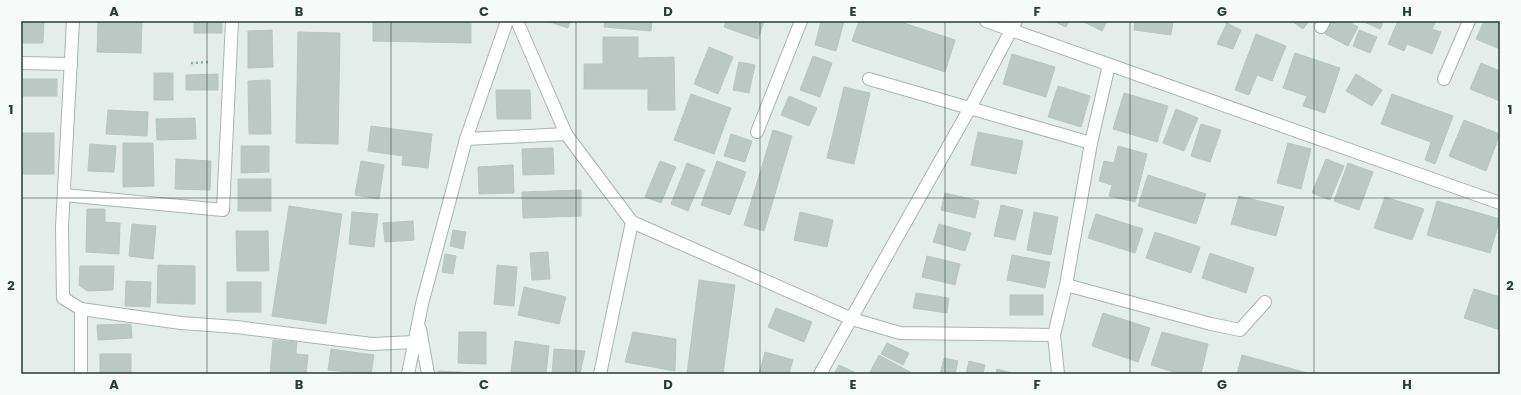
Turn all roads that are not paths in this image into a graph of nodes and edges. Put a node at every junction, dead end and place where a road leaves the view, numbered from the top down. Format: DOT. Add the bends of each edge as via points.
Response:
graph roads {
  1 [pos="73,21"];
  2 [pos="232,21"];
  3 [pos="507,21"];
  4 [pos="517,21"];
  5 [pos="801,21"];
  6 [pos="986,21"];
  7 [pos="1469,21"];
  8 [pos="1014,26"];
  9 [pos="21,63"];
  10 [pos="70,64"];
  11 [pos="1109,65"];
  12 [pos="869,79"];
  13 [pos="1444,79"];
  14 [pos="970,108"];
  15 [pos="757,132"];
  16 [pos="566,134"];
  17 [pos="466,139"];
  18 [pos="1091,143"];
  19 [pos="64,195"];
  20 [pos="1500,203"];
  21 [pos="632,222"];
  22 [pos="1066,285"];
  23 [pos="1265,302"];
  24 [pos="81,309"];
  25 [pos="852,319"];
  26 [pos="419,320"];
  27 [pos="1054,335"];
  28 [pos="415,342"];
  29 [pos="81,374"];
  30 [pos="408,374"];
  31 [pos="428,374"];
  32 [pos="600,374"];
  33 [pos="820,374"];
  34 [pos="1058,374"];
  1 -- 10 [label="street"];
  2 -- 19 [label="street" via="223,210"];
  3 -- 17 [label="street"];
  4 -- 16 [label="street"];
  5 -- 15 [label="street"];
  6 -- 8 [label="street"];
  7 -- 13 [label="street"];
  8 -- 11 [label="street"];
  8 -- 14 [label="street"];
  9 -- 10 [label="street"];
  10 -- 19 [label="street"];
  11 -- 18 [label="street"];
  11 -- 20 [label="street"];
  12 -- 14 [label="street"];
  14 -- 18 [label="street"];
  14 -- 25 [label="street"];
  16 -- 17 [label="street"];
  16 -- 21 [label="street"];
  17 -- 26 [label="street"];
  18 -- 22 [label="street"];
  19 -- 24 [label="street" via="63,298"];
  21 -- 25 [label="street"];
  21 -- 32 [label="street"];
  22 -- 23 [label="street" via="1240,330"];
  22 -- 27 [label="street"];
  24 -- 28 [label="street" via="372,344"];
  24 -- 29 [label="street"];
  25 -- 27 [label="street" via="900,333"];
  25 -- 33 [label="street"];
  26 -- 28 [label="street"];
  26 -- 31 [label="street"];
  27 -- 34 [label="street"];
  28 -- 30 [label="street"];
}
